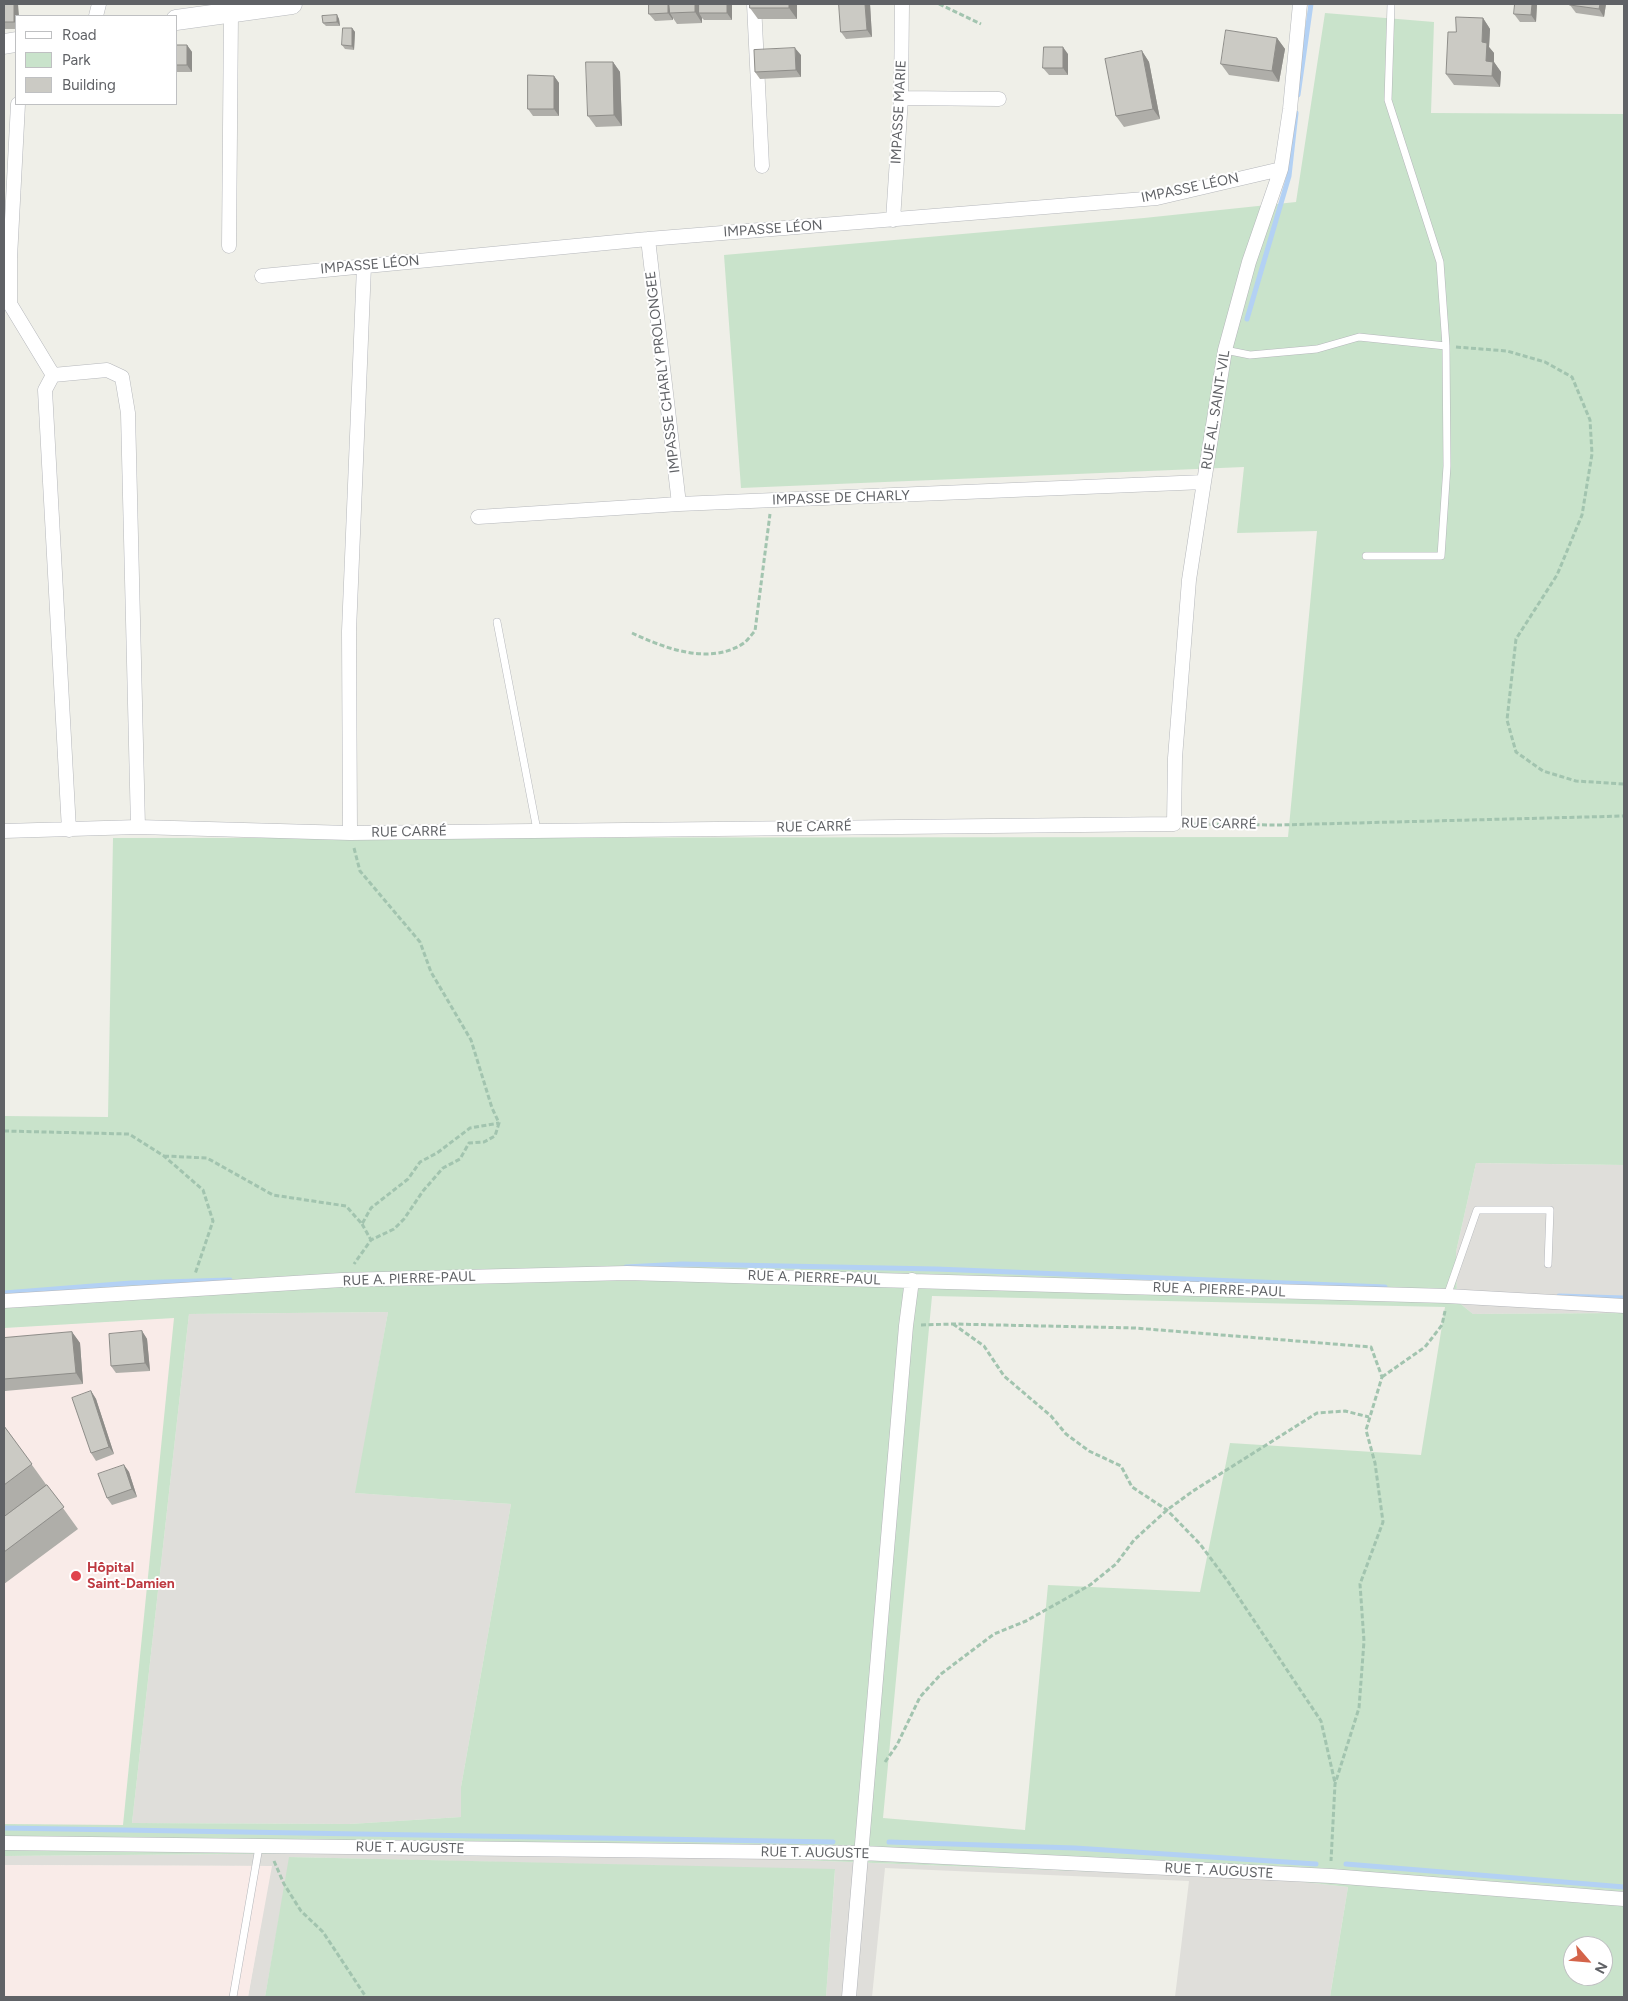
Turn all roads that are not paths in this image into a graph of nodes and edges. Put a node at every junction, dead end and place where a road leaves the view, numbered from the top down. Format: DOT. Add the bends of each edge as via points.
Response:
graph roads {
  1 [pos="292,4"];
  2 [pos="754,4"];
  3 [pos="902,4"];
  4 [pos="1300,4"];
  5 [pos="1391,4"];
  6 [pos="231,13"];
  7 [pos="178,20"];
  8 [pos="901,98"];
  9 [pos="999,99"];
  10 [pos="18,105"];
  11 [pos="762,166"];
  12 [pos="1281,169"];
  13 [pos="893,220"];
  14 [pos="648,239"];
  15 [pos="229,246"];
  16 [pos="364,266"];
  17 [pos="262,276"];
  18 [pos="1446,346"];
  19 [pos="1224,350"];
  20 [pos="53,375"];
  21 [pos="1204,482"];
  22 [pos="679,504"];
  23 [pos="478,517"];
  24 [pos="1366,556"];
  25 [pos="497,622"];
  26 [pos="1174,824"];
  27 [pos="138,827"];
  28 [pos="69,830"];
  29 [pos="537,830"];
  30 [pos="4,831"];
  31 [pos="350,833"];
  32 [pos="1548,1264"];
  33 [pos="912,1280"];
  34 [pos="1447,1296"];
  35 [pos="4,1301"];
  36 [pos="1624,1306"];
  37 [pos="4,1843"];
  38 [pos="263,1847"];
  39 [pos="862,1853"];
  40 [pos="1624,1899"];
  41 [pos="232,1997"];
  42 [pos="849,1997"];
  1 -- 6 [label="main road"];
  2 -- 11 [label="street"];
  3 -- 8 [label="street, IMPASSE MARIE"];
  4 -- 12 [label="street, RUE AL. SAINT-VIL"];
  5 -- 18 [label="lane" via="1388,100 1440,262"];
  6 -- 7 [label="main road"];
  6 -- 15 [label="street"];
  8 -- 9 [label="street"];
  8 -- 13 [label="street, IMPASSE MARIE"];
  10 -- 20 [label="street" via="10,304"];
  12 -- 13 [label="street, IMPASSE LÉON" via="1157,198"];
  12 -- 19 [label="street, RUE AL. SAINT-VIL" via="1249,262"];
  13 -- 14 [label="street, IMPASSE LÉON"];
  14 -- 16 [label="street, IMPASSE LÉON"];
  14 -- 22 [label="street, IMPASSE CHARLY PROLONGEE"];
  16 -- 17 [label="street, IMPASSE LÉON"];
  16 -- 31 [label="street" via="349,631"];
  18 -- 19 [label="lane" via="1359,337 1317,349 1250,355"];
  18 -- 24 [label="lane" via="1447,466 1441,556"];
  19 -- 21 [label="street, RUE AL. SAINT-VIL"];
  20 -- 27 [label="street" via="108,370 122,377 128,413"];
  20 -- 28 [label="street" via="45,390"];
  21 -- 22 [label="street, IMPASSE DE CHARLY"];
  21 -- 26 [label="street, RUE AL. SAINT-VIL" via="1189,580"];
  22 -- 23 [label="street, IMPASSE DE CHARLY"];
  25 -- 29 [label="lane"];
  26 -- 29 [label="street, RUE CARRÉ"];
  27 -- 28 [label="street, RUE CARRÉ"];
  27 -- 31 [label="street, RUE CARRÉ"];
  28 -- 30 [label="street, RUE CARRÉ"];
  29 -- 31 [label="street, RUE CARRÉ"];
  32 -- 34 [label="lane" via="1550,1210 1477,1210"];
  33 -- 34 [label="street, RUE A. PIERRE-PAUL"];
  33 -- 35 [label="street, RUE A. PIERRE-PAUL" via="627,1273 342,1280"];
  33 -- 39 [label="street"];
  34 -- 36 [label="street, RUE A. PIERRE-PAUL"];
  37 -- 38 [label="street, RUE T. AUGUSTE"];
  38 -- 39 [label="street, RUE T. AUGUSTE"];
  38 -- 41 [label="lane"];
  39 -- 40 [label="street, RUE T. AUGUSTE" via="1331,1876"];
  39 -- 42 [label="street"];
}
